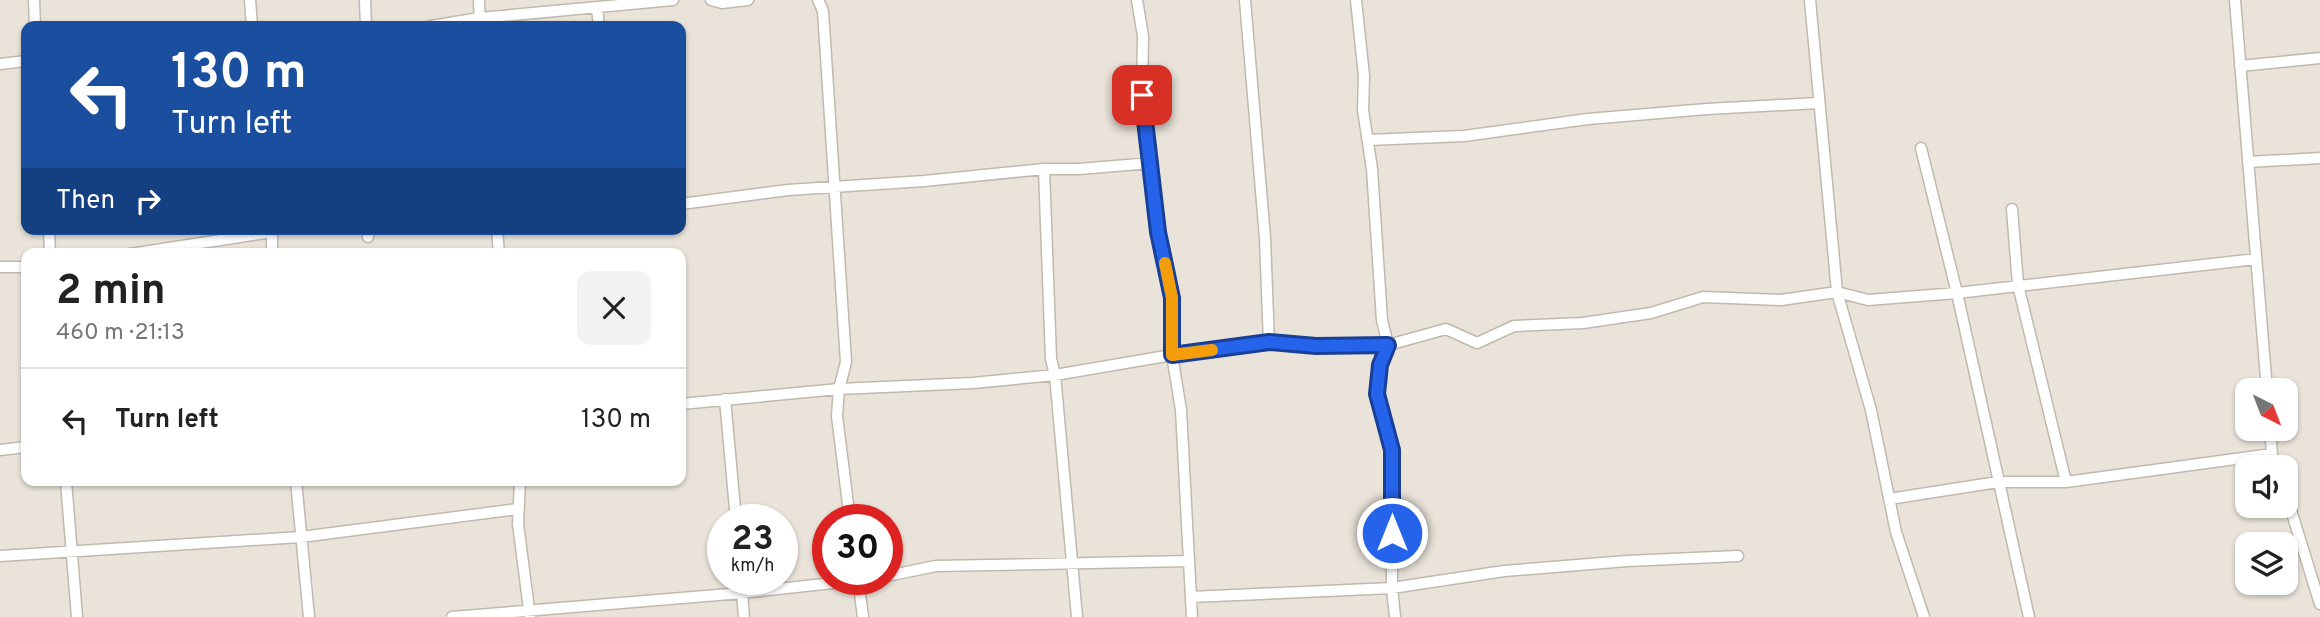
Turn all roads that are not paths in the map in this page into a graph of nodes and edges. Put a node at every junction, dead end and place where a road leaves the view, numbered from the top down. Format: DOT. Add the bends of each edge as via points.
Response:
graph roads {
  1 [pos="34,0"];
  2 [pos="250,0"];
  3 [pos="365,0"];
  4 [pos="479,0"];
  5 [pos="673,0"];
  6 [pos="711,0"];
  7 [pos="748,0"];
  8 [pos="818,0"];
  9 [pos="1136,0"];
  10 [pos="1245,0"];
  11 [pos="1356,0"];
  12 [pos="1810,0"];
  13 [pos="2235,0"];
  14 [pos="597,9"];
  15 [pos="35,21"];
  16 [pos="252,21"];
  17 [pos="366,21"];
  18 [pos="480,21"];
  19 [pos="489,21"];
  20 [pos="598,21"];
  21 [pos="2320,58"];
  22 [pos="21,62"];
  23 [pos="0,64"];
  24 [pos="2240,66"];
  25 [pos="1818,103"];
  26 [pos="1368,140"];
  27 [pos="1921,148"];
  28 [pos="2320,158"];
  29 [pos="2248,162"];
  30 [pos="1151,163"];
  31 [pos="1044,169"];
  32 [pos="834,188"];
  33 [pos="686,203"];
  34 [pos="2012,209"];
  35 [pos="247,235"];
  36 [pos="167,248"];
  37 [pos="2256,259"];
  38 [pos="0,267"];
  39 [pos="21,267"];
  40 [pos="2018,285"];
  41 [pos="1837,292"];
  42 [pos="1956,293"];
  43 [pos="1269,342"];
  44 [pos="1388,345"];
  45 [pos="1172,355"];
  46 [pos="1055,375"];
  47 [pos="2266,378"];
  48 [pos="839,390"];
  49 [pos="725,399"];
  50 [pos="686,403"];
  51 [pos="2271,441"];
  52 [pos="21,448"];
  53 [pos="0,450"];
  54 [pos="2272,454"];
  55 [pos="1998,482"];
  56 [pos="2066,482"];
  57 [pos="66,486"];
  58 [pos="296,486"];
  59 [pos="520,486"];
  60 [pos="1889,499"];
  61 [pos="735,504"];
  62 [pos="848,504"];
  63 [pos="518,509"];
  64 [pos="2293,518"];
  65 [pos="301,537"];
  66 [pos="72,553"];
  67 [pos="0,556"];
  68 [pos="1738,556"];
  69 [pos="1189,561"];
  70 [pos="1072,563"];
  71 [pos="903,573"];
  72 [pos="1392,588"];
  73 [pos="722,595"];
  74 [pos="742,595"];
  75 [pos="862,595"];
  76 [pos="1191,597"];
  77 [pos="2320,604"];
  78 [pos="530,614"];
  79 [pos="77,617"];
  80 [pos="309,617"];
  81 [pos="452,617"];
  82 [pos="744,617"];
  83 [pos="863,617"];
  84 [pos="1077,617"];
  85 [pos="1192,617"];
  86 [pos="1395,617"];
  87 [pos="1924,617"];
  88 [pos="2029,617"];
  1 -- 15 [label="street"];
  2 -- 16 [label="street"];
  3 -- 17 [label="street"];
  4 -- 18 [label="street"];
  5 -- 14 [label="street"];
  6 -- 7 [label="street"];
  8 -- 32 [label="street" via="823,11"];
  9 -- 30 [label="street" via="1143,36 1142,95"];
  10 -- 43 [label="street"];
  11 -- 26 [label="street"];
  12 -- 25 [label="street"];
  13 -- 24 [label="street"];
  14 -- 19 [label="street"];
  14 -- 20 [label="street"];
  21 -- 24 [label="street"];
  22 -- 23 [label="street"];
  24 -- 29 [label="street"];
  25 -- 26 [label="street"];
  25 -- 41 [label="street"];
  26 -- 44 [label="street" via="1382,320"];
  27 -- 42 [label="street"];
  28 -- 29 [label="street"];
  29 -- 37 [label="street"];
  30 -- 31 [label="street"];
  30 -- 45 [label="street" via="1158,232 1172,298"];
  31 -- 32 [label="street"];
  31 -- 46 [label="street"];
  32 -- 33 [label="street"];
  32 -- 48 [label="street" via="846,362"];
  34 -- 40 [label="street"];
  35 -- 36 [label="street"];
  37 -- 40 [label="street"];
  37 -- 47 [label="street"];
  38 -- 39 [label="street"];
  40 -- 42 [label="street"];
  40 -- 56 [label="street"];
  41 -- 42 [label="street" via="1868,300"];
  41 -- 44 [label="street" via="1781,300 1703,297 1651,313 1583,323 1514,326 1477,343 1446,329"];
  41 -- 60 [label="street" via="1871,410"];
  42 -- 55 [label="street"];
  43 -- 44 [label="street"];
  43 -- 45 [label="street"];
  44 -- 72 [label="street" via="1377,394 1392,450"];
  45 -- 46 [label="street"];
  45 -- 69 [label="street" via="1181,410"];
  46 -- 48 [label="street"];
  46 -- 70 [label="street"];
  48 -- 49 [label="street"];
  48 -- 62 [label="street" via="837,416"];
  49 -- 50 [label="street"];
  49 -- 61 [label="street"];
  51 -- 54 [label="street"];
  52 -- 53 [label="street"];
  54 -- 56 [label="street"];
  55 -- 56 [label="street"];
  55 -- 60 [label="street"];
  55 -- 88 [label="street"];
  57 -- 66 [label="street"];
  58 -- 65 [label="street"];
  59 -- 63 [label="street"];
  60 -- 87 [label="street"];
  63 -- 65 [label="street"];
  63 -- 78 [label="street"];
  64 -- 77 [label="street"];
  65 -- 66 [label="street"];
  65 -- 80 [label="street"];
  66 -- 67 [label="street"];
  66 -- 79 [label="street"];
  68 -- 72 [label="street" via="1504,570"];
  69 -- 70 [label="street"];
  69 -- 76 [label="street"];
  70 -- 71 [label="street" via="936,566"];
  70 -- 84 [label="street"];
  72 -- 76 [label="street"];
  72 -- 86 [label="street"];
  73 -- 78 [label="street"];
  74 -- 82 [label="street"];
  75 -- 83 [label="street"];
  76 -- 85 [label="street"];
  78 -- 81 [label="street"];
}
